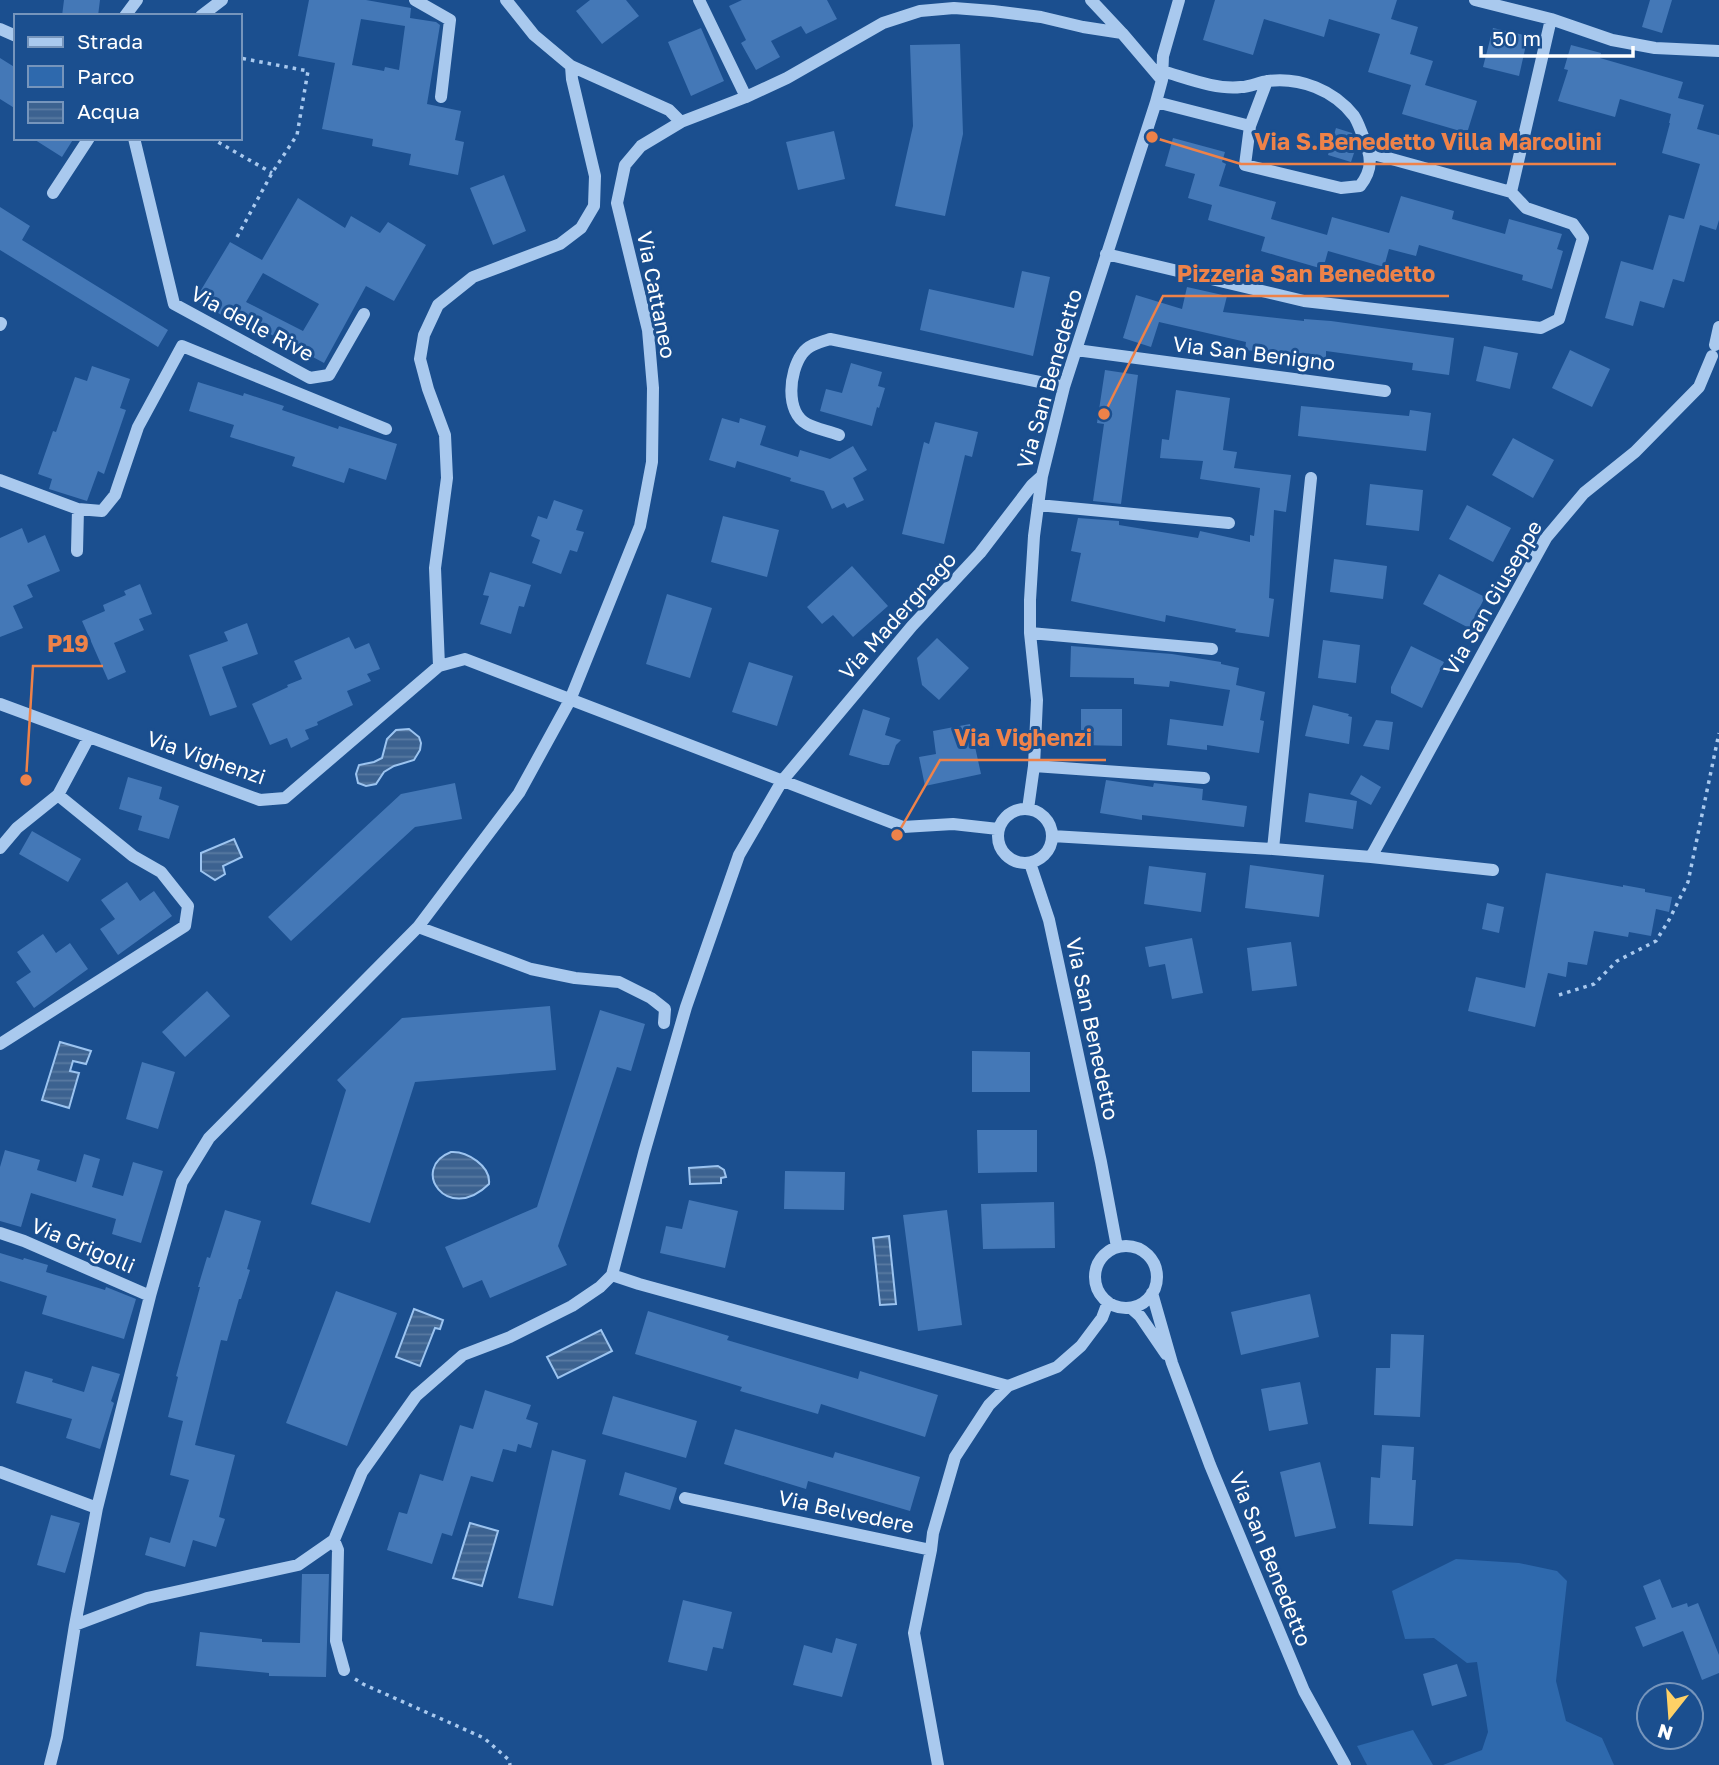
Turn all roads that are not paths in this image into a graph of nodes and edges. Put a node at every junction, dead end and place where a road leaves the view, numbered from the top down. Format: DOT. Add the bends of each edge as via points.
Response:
graph roads {
  1 [pos="222,0"];
  2 [pos="415,0"];
  3 [pos="506,0"];
  4 [pos="699,0"];
  5 [pos="1091,0"];
  6 [pos="1179,0"];
  7 [pos="1477,0"];
  8 [pos="204,14"];
  9 [pos="1551,19"];
  10 [pos="1122,33"];
  11 [pos="1719,51"];
  12 [pos="572,66"];
  13 [pos="1162,76"];
  14 [pos="1267,81"];
  15 [pos="440,97"];
  16 [pos="746,97"];
  17 [pos="1156,102"];
  18 [pos="681,122"];
  19 [pos="1250,126"];
  20 [pos="88,140"];
  21 [pos="134,140"];
  22 [pos="1370,153"];
  23 [pos="1511,192"];
  24 [pos="53,193"];
  25 [pos="1106,254"];
  26 [pos="363,314"];
  27 [pos="1719,327"];
  28 [pos="1076,350"];
  29 [pos="1064,387"];
  30 [pos="1385,391"];
  31 [pos="386,429"];
  32 [pos="839,435"];
  33 [pos="1042,476"];
  34 [pos="1311,478"];
  35 [pos="0,480"];
  36 [pos="1038,505"];
  37 [pos="78,509"];
  38 [pos="1230,523"];
  39 [pos="77,551"];
  40 [pos="1030,634"];
  41 [pos="1212,649"];
  42 [pos="439,666"];
  43 [pos="570,700"];
  44 [pos="0,704"];
  45 [pos="89,737"];
  46 [pos="1034,766"];
  47 [pos="1204,778"];
  48 [pos="782,781"];
  49 [pos="58,795"];
  50 [pos="1028,809"];
  51 [pos="998,830"];
  52 [pos="1052,835"];
  53 [pos="0,848"];
  54 [pos="1273,849"];
  55 [pos="1371,857"];
  56 [pos="1030,863"];
  57 [pos="1493,870"];
  58 [pos="418,927"];
  59 [pos="664,1023"];
  60 [pos="0,1044"];
  61 [pos="0,1233"];
  62 [pos="1117,1247"];
  63 [pos="612,1275"];
  64 [pos="1152,1293"];
  65 [pos="150,1296"];
  66 [pos="1108,1302"];
  67 [pos="1131,1308"];
  68 [pos="1172,1363"];
  69 [pos="1008,1386"];
  70 [pos="0,1472"];
  71 [pos="685,1497"];
  72 [pos="97,1508"];
  73 [pos="334,1540"];
  74 [pos="931,1550"];
  75 [pos="75,1625"];
  76 [pos="344,1670"];
  77 [pos="50,1765"];
  78 [pos="938,1765"];
  79 [pos="1345,1765"];
  1 -- 8 [label="street"];
  2 -- 15 [label="street" via="450,20"];
  3 -- 12 [label="street" via="534,36"];
  4 -- 16 [label="street"];
  5 -- 10 [label="street"];
  6 -- 13 [label="street, Via San Benedetto"];
  7 -- 9 [label="street"];
  9 -- 11 [label="street" via="1612,40 1655,48"];
  9 -- 23 [label="street"];
  10 -- 13 [label="street"];
  10 -- 16 [label="street, Via Cattaneo" via="993,11 920,11 883,23"];
  12 -- 18 [label="street" via="669,110"];
  12 -- 42 [label="street" via="595,176 594,206 581,228 560,244 473,277 438,305 424,335 420,359 444,435 447,478 435,568"];
  13 -- 14 [label="street" via="1241,88"];
  13 -- 17 [label="street, Via San Benedetto"];
  14 -- 19 [label="street"];
  14 -- 22 [label="street" via="1289,80 1338,100 1355,118"];
  16 -- 18 [label="street, Via Cattaneo"];
  17 -- 19 [label="street"];
  17 -- 25 [label="street, Via San Benedetto"];
  18 -- 43 [label="street, Via Cattaneo" via="641,146 625,165 617,203 648,330 652,462 640,526"];
  19 -- 22 [label="street" via="1245,165 1341,188 1360,186 1366,179"];
  20 -- 24 [label="street"];
  21 -- 26 [label="street, Via delle Rive" via="174,304 310,378 329,375"];
  22 -- 23 [label="street"];
  23 -- 25 [label="street" via="1526,208 1573,224 1583,238 1559,318 1541,328 1304,301"];
  25 -- 28 [label="street, Via San Benedetto"];
  27 -- 55 [label="street, Via San Giuseppe" via="1699,387 1634,452 1584,493 1546,538"];
  28 -- 29 [label="street, Via San Benedetto"];
  28 -- 30 [label="street, Via San Benigno"];
  29 -- 32 [label="street" via="831,339 802,352 790,388 806,424"];
  29 -- 33 [label="street, Via San Benedetto"];
  31 -- 37 [label="street" via="182,346 138,427 115,495 102,511"];
  33 -- 36 [label="street, Via San Benedetto"];
  33 -- 48 [label="street, Via Madergnago" via="981,553 912,626"];
  34 -- 54 [label="street"];
  35 -- 37 [label="street"];
  36 -- 38 [label="street"];
  36 -- 40 [label="street, Via San Benedetto"];
  37 -- 39 [label="street"];
  40 -- 41 [label="street"];
  40 -- 46 [label="street, Via San Benedetto" via="1037,700"];
  42 -- 43 [label="street" via="465,659"];
  42 -- 45 [label="street, Via Vighenzi" via="285,797 261,800"];
  43 -- 48 [label="street"];
  43 -- 58 [label="street, Via Cattaneo" via="519,793"];
  44 -- 45 [label="street, Via Vighenzi"];
  45 -- 49 [label="street"];
  46 -- 47 [label="street"];
  46 -- 50 [label="street, Via San Benedetto"];
  48 -- 51 [label="street" via="903,827 953,824"];
  48 -- 63 [label="street, Via Madergnago" via="739,855 686,1007"];
  49 -- 53 [label="street"];
  49 -- 60 [label="street" via="133,856 161,872 188,906 185,926"];
  50 -- 51 [label="street" via="1006,816"];
  50 -- 52 [label="street" via="1040,814"];
  51 -- 56 [label="street" via="1001,851 1009,859"];
  52 -- 54 [label="street"];
  52 -- 56 [label="street" via="1048,850"];
  54 -- 55 [label="street"];
  55 -- 57 [label="street"];
  56 -- 62 [label="street, Via San Benedetto" via="1049,920"];
  58 -- 59 [label="street" via="531,969 619,982 665,1009"];
  58 -- 65 [label="street, Via Cattaneo" via="209,1138 182,1182"];
  61 -- 65 [label="street, Via Grigolli"];
  62 -- 64 [label="street, Via San Benedetto" via="1132,1246 1146,1253 1157,1279"];
  62 -- 66 [label="street" via="1101,1258 1094,1277"];
  63 -- 69 [label="street"];
  63 -- 73 [label="street" via="572,1306 463,1356 416,1396 362,1472"];
  64 -- 67 [label="street"];
  64 -- 68 [label="street, Via San Benedetto"];
  65 -- 72 [label="street, Via Cattaneo"];
  66 -- 67 [label="street"];
  66 -- 69 [label="street, Via Belvedere" via="1082,1346 1057,1367"];
  67 -- 68 [label="street, Via San Benedetto"];
  68 -- 79 [label="street, Via San Benedetto" via="1304,1691"];
  69 -- 74 [label="street, Via Belvedere" via="989,1405 955,1457"];
  70 -- 72 [label="street"];
  71 -- 74 [label="street, Via Belvedere"];
  72 -- 75 [label="street, Via Cattaneo"];
  73 -- 75 [label="street" via="299,1565 147,1598"];
  73 -- 76 [label="street" via="338,1550 336,1642"];
  74 -- 78 [label="street" via="914,1633"];
  75 -- 77 [label="street, Via Cattaneo"];
}
